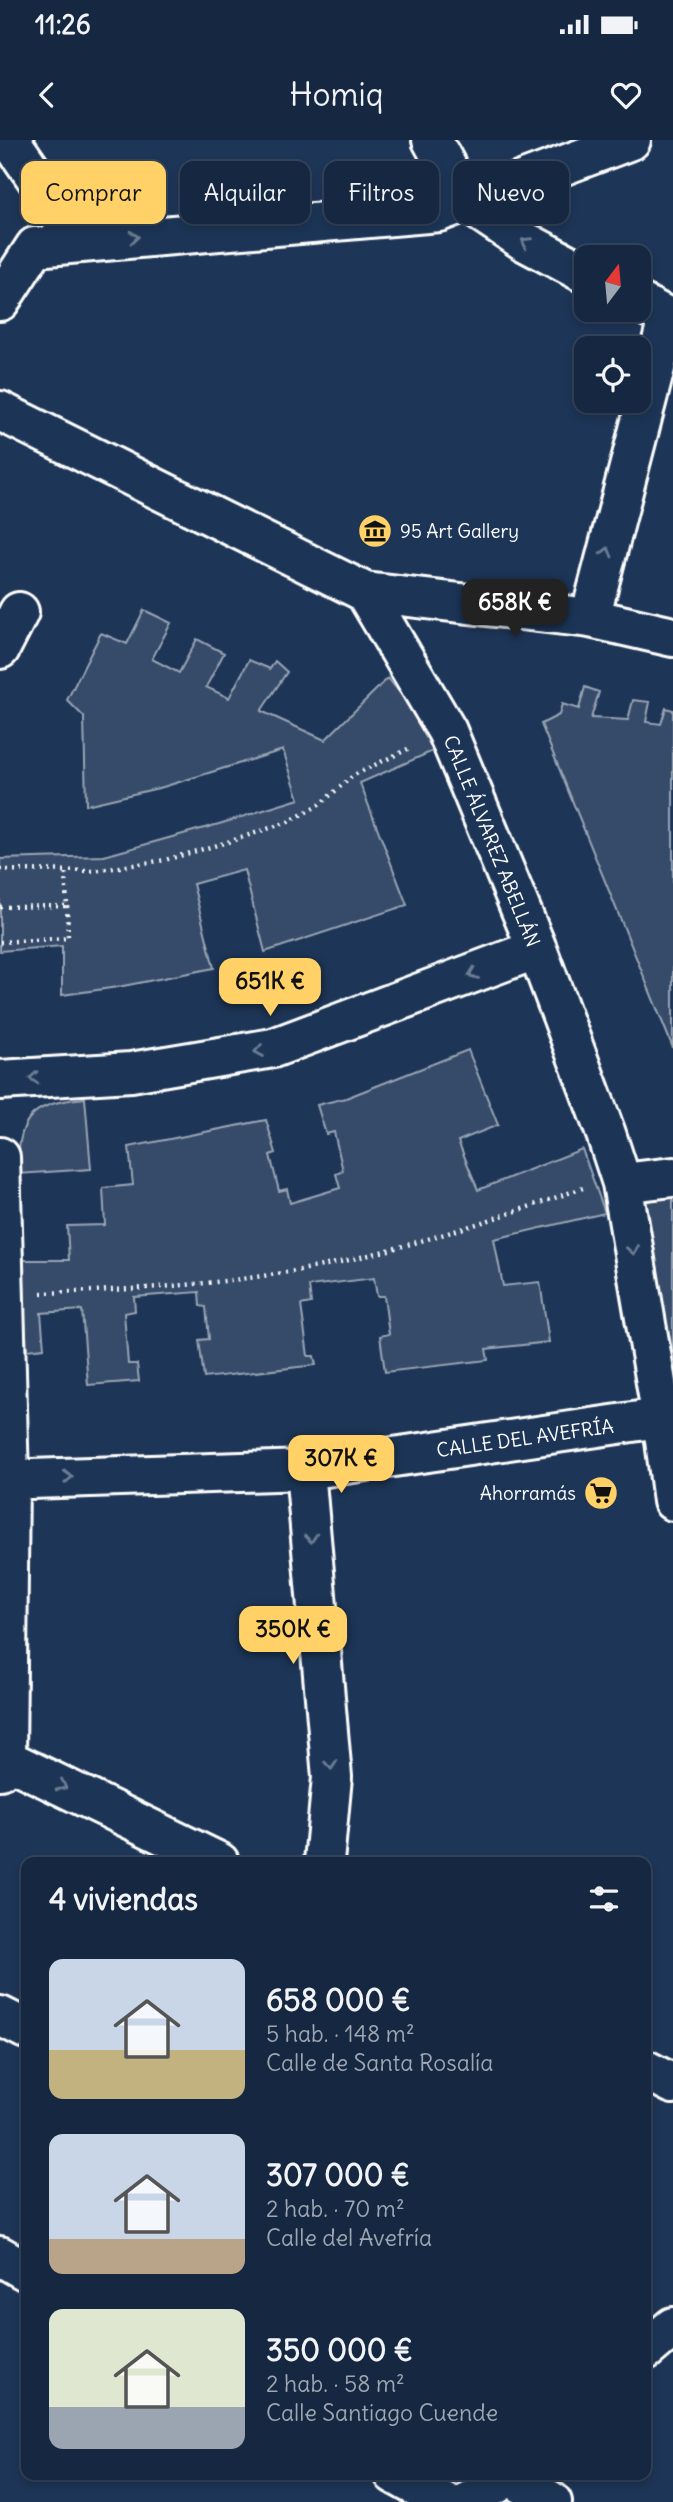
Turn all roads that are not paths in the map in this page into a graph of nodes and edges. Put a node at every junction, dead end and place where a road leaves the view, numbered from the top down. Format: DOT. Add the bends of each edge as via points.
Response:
graph roads {
  1 [pos="10,140"];
  2 [pos="432,140"];
  3 [pos="631,140"];
  4 [pos="569,163"];
  5 [pos="453,178"];
  6 [pos="453,207"];
  7 [pos="499,224"];
  8 [pos="66,243"];
  9 [pos="574,268"];
  10 [pos="0,301"];
  11 [pos="660,313"];
  12 [pos="0,411"];
  13 [pos="365,592"];
  14 [pos="19,612"];
  15 [pos="590,618"];
  16 [pos="673,637"];
  17 [pos="0,649"];
  18 [pos="537,949"];
  19 [pos="0,1080"];
  20 [pos="0,1157"];
  21 [pos="673,1177"];
  22 [pos="622,1182"];
  23 [pos="667,1417"];
  24 [pos="305,1471"];
  25 [pos="4,1479"];
  26 [pos="673,1501"];
  27 [pos="2,1762"];
  28 [pos="208,1857"];
  29 [pos="324,1857"];
  30 [pos="0,2016"];
  31 [pos="21,2026"];
  32 [pos="651,2073"];
  33 [pos="673,2084"];
  34 [pos="0,2256"];
  35 [pos="21,2268"];
  36 [pos="405,2480"];
  37 [pos="503,2480"];
  38 [pos="519,2480"];
  39 [pos="444,2502"];
  40 [pos="468,2502"];
  41 [pos="552,2502"];
  1 -- 8 [label="street" via="62,215"];
  2 -- 5 [label="street"];
  3 -- 4 [label="street"];
  8 -- 6 [label="street, one-way" via="439,212"];
  9 -- 7 [label="street, one-way"];
  8 -- 10 [label="street" via="35,247"];
  15 -- 11 [label="street, one-way"];
  12 -- 13 [label="street"];
  13 -- 15 [label="street"];
  13 -- 18 [label="street, CALLE ÁLVAREZ ABELLÁN" via="447,730"];
  14 -- 17 [label="street"];
  15 -- 16 [label="street"];
  18 -- 19 [label="street, one-way" via="273,1048 131,1072"];
  18 -- 22 [label="street, CALLE ÁLVAREZ ABELLÁN"];
  20 -- 25 [label="street" via="6,1294"];
  21 -- 22 [label="street"];
  22 -- 23 [label="street, CALLE ÁLVAREZ ABELLÁN, one-way"];
  23 -- 24 [label="street, CALLE DEL AVEFRÍA"];
  23 -- 26 [label="street, CALLE ÁLVAREZ ABELLÁN"];
  25 -- 24 [label="street, CALLE DEL AVEFRÍA, one-way"];
  24 -- 29 [label="street, one-way" via="332,1777"];
  25 -- 27 [label="street"];
  27 -- 28 [label="street, one-way"];
  30 -- 31 [label="street"];
  32 -- 33 [label="street"];
  34 -- 35 [label="street"];
  36 -- 39 [label="street"];
  37 -- 40 [label="street"];
  38 -- 41 [label="street"];
}
